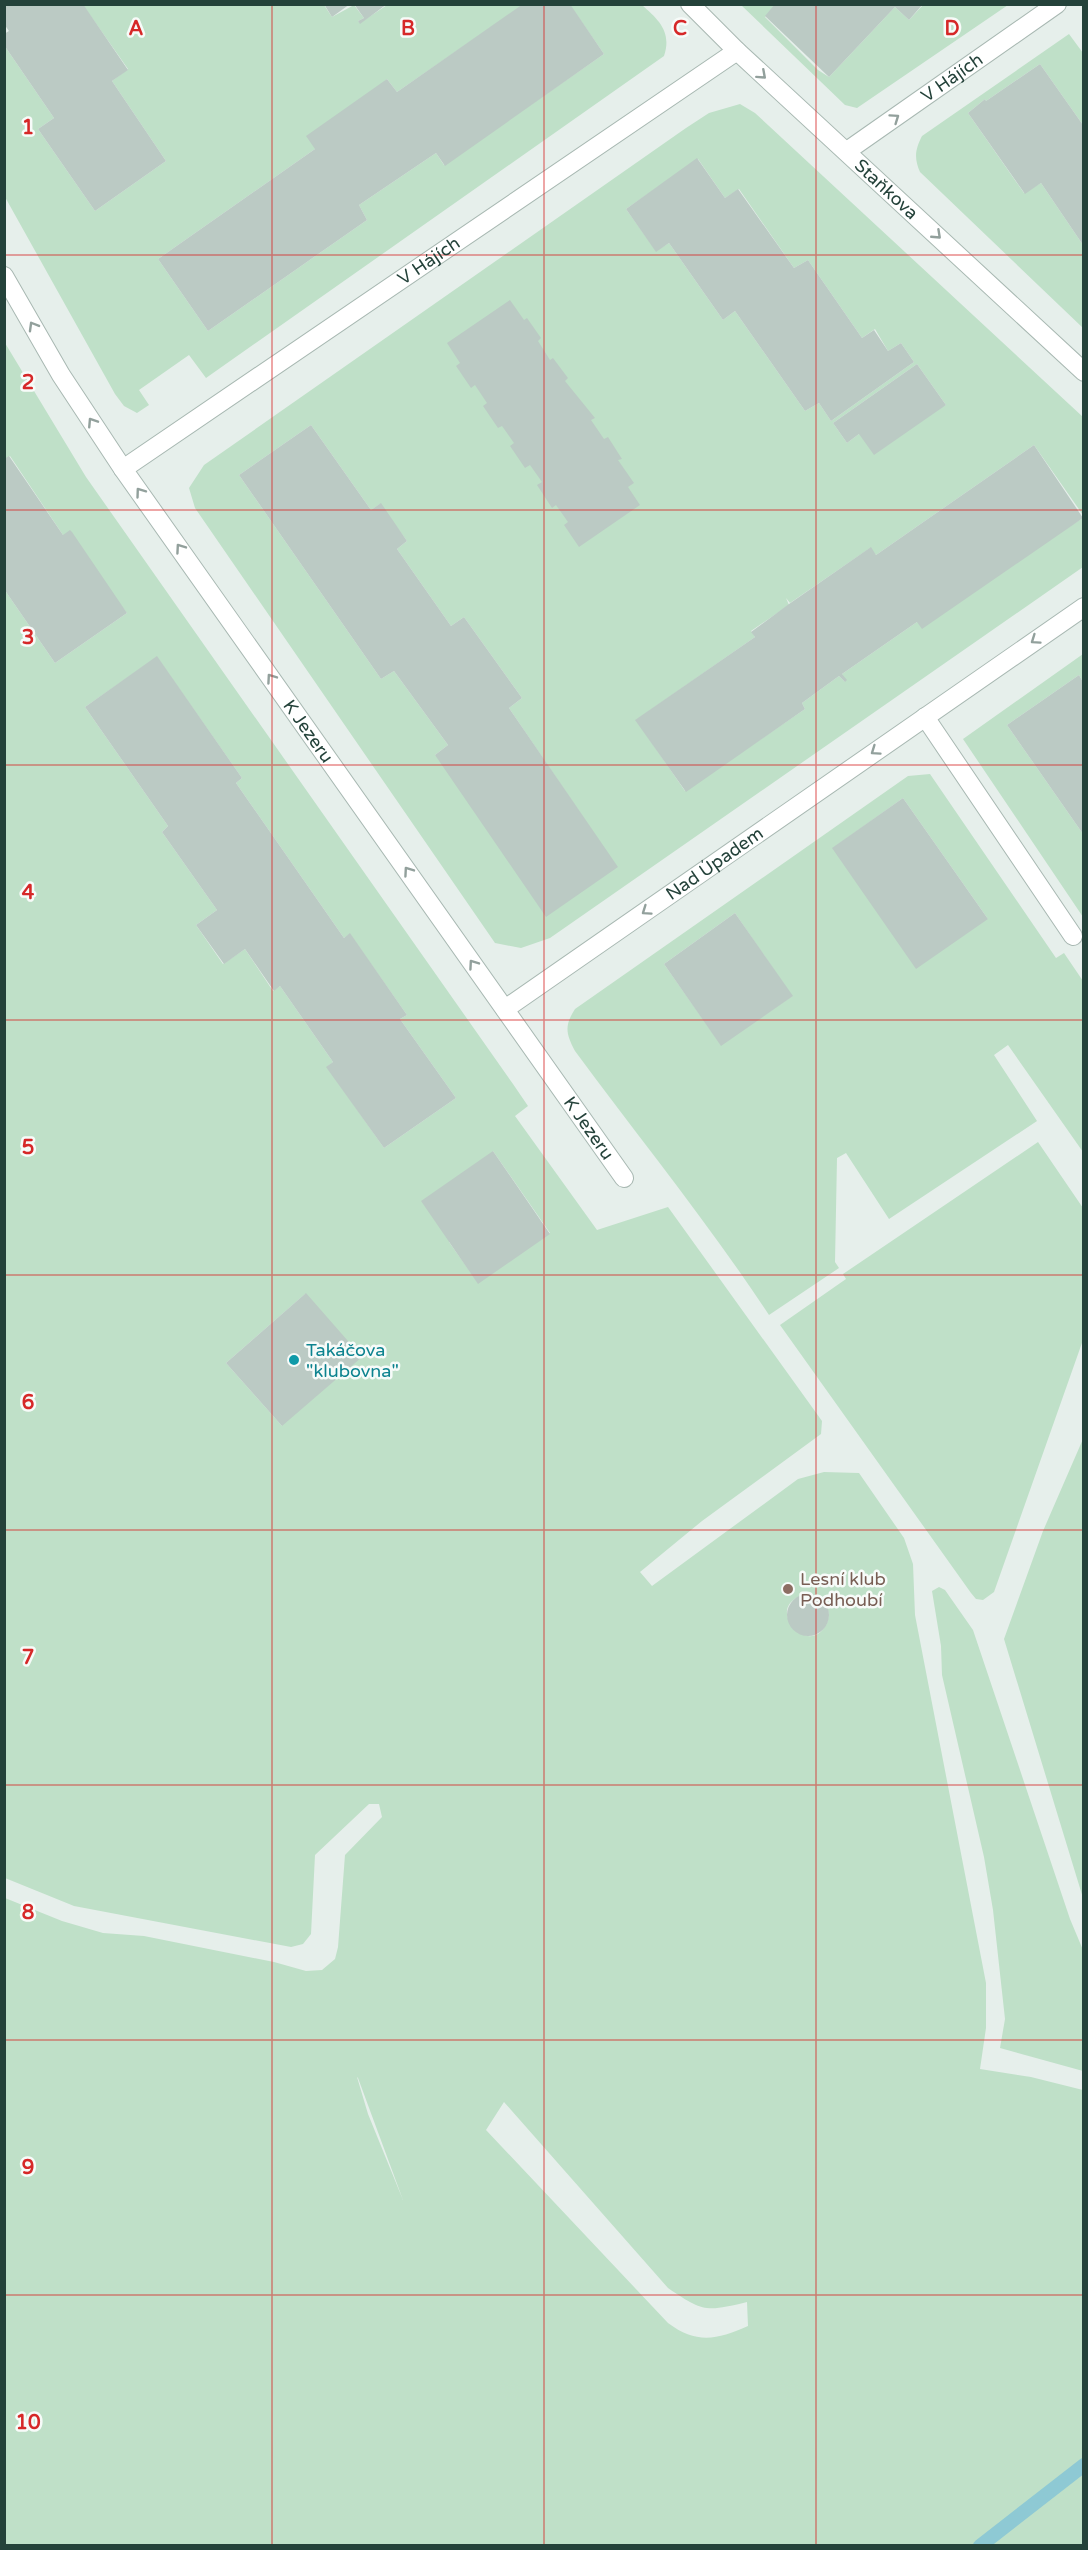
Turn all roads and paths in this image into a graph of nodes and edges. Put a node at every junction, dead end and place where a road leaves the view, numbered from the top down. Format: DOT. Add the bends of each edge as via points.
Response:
graph roads {
  1 [pos="690,4"];
  2 [pos="1057,4"];
  3 [pos="737,51"];
  4 [pos="847,151"];
  5 [pos="4,276"];
  6 [pos="1083,372"];
  7 [pos="123,469"];
  8 [pos="1083,607"];
  9 [pos="925,717"];
  10 [pos="1073,936"];
  11 [pos="505,1009"];
  12 [pos="624,1178"];
  1 -- 3 [label="street, Staňkova"];
  4 -- 2 [label="street, V Hájích, one-way"];
  3 -- 4 [label="street, Staňkova, one-way"];
  3 -- 7 [label="street, V Hájích"];
  4 -- 6 [label="street, Staňkova, one-way"];
  7 -- 5 [label="street, K Jezeru, one-way" via="61,375"];
  11 -- 7 [label="street, K Jezeru, one-way"];
  8 -- 9 [label="street, Nad Úpadem, one-way"];
  9 -- 10 [label="street"];
  9 -- 11 [label="street, Nad Úpadem, one-way"];
  11 -- 12 [label="street, K Jezeru"];
}
